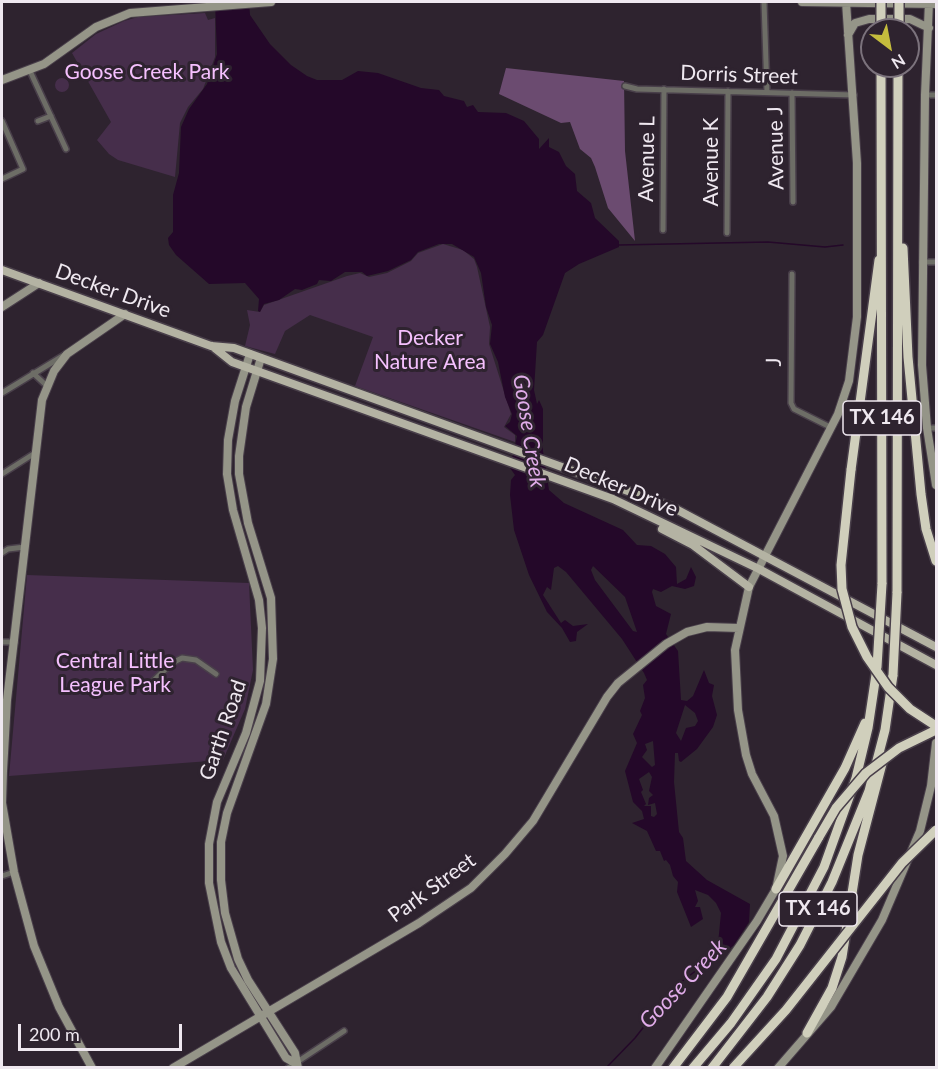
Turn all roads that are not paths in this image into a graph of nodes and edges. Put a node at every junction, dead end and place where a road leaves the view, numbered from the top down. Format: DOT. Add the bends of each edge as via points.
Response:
graph roads {
  1 [pos="271,2"];
  2 [pos="764,2"];
  3 [pos="802,2"];
  4 [pos="881,2"];
  5 [pos="899,2"];
  6 [pos="258,3"];
  7 [pos="846,3"];
  8 [pos="931,3"];
  9 [pos="881,18"];
  10 [pos="898,18"];
  11 [pos="929,28"];
  12 [pos="848,35"];
  13 [pos="30,71"];
  14 [pos="881,78"];
  15 [pos="898,78"];
  16 [pos="2,80"];
  17 [pos="625,86"];
  18 [pos="664,90"];
  19 [pos="728,91"];
  20 [pos="767,92"];
  21 [pos="792,93"];
  22 [pos="854,94"];
  23 [pos="925,95"];
  24 [pos="936,95"];
  25 [pos="51,116"];
  26 [pos="2,121"];
  27 [pos="38,121"];
  28 [pos="66,148"];
  29 [pos="2,179"];
  30 [pos="793,202"];
  31 [pos="898,216"];
  32 [pos="663,230"];
  33 [pos="727,233"];
  34 [pos="881,252"];
  35 [pos="922,262"];
  36 [pos="936,262"];
  37 [pos="2,270"];
  38 [pos="792,274"];
  39 [pos="39,283"];
  40 [pos="2,307"];
  41 [pos="125,314"];
  42 [pos="211,346"];
  43 [pos="67,354"];
  44 [pos="250,354"];
  45 [pos="261,358"];
  46 [pos="246,367"];
  47 [pos="256,370"];
  48 [pos="33,373"];
  49 [pos="47,386"];
  50 [pos="2,393"];
  51 [pos="830,427"];
  52 [pos="927,428"];
  53 [pos="936,428"];
  54 [pos="35,453"];
  55 [pos="227,453"];
  56 [pos="239,456"];
  57 [pos="2,474"];
  58 [pos="936,485"];
  59 [pos="613,499"];
  60 [pos="245,507"];
  61 [pos="233,510"];
  62 [pos="25,547"];
  63 [pos="2,553"];
  64 [pos="765,556"];
  65 [pos="936,561"];
  66 [pos="759,569"];
  67 [pos="265,575"];
  68 [pos="254,579"];
  69 [pos="749,587"];
  70 [pos="739,628"];
  71 [pos="262,638"];
  72 [pos="274,639"];
  73 [pos="2,642"];
  74 [pos="15,642"];
  75 [pos="936,647"];
  76 [pos="936,665"];
  77 [pos="216,674"];
  78 [pos="149,685"];
  79 [pos="873,698"];
  80 [pos="251,717"];
  81 [pos="260,721"];
  82 [pos="3,725"];
  83 [pos="936,728"];
  84 [pos="885,730"];
  85 [pos="936,743"];
  86 [pos="2,803"];
  87 [pos="936,830"];
  88 [pos="221,842"];
  89 [pos="209,844"];
  90 [pos="14,872"];
  91 [pos="2,876"];
  92 [pos="776,889"];
  93 [pos="225,913"];
  94 [pos="214,914"];
  95 [pos="267,1012"];
  96 [pos="259,1017"];
  97 [pos="344,1031"];
  98 [pos="807,1034"];
  99 [pos="294,1066"];
  100 [pos="92,1068"];
  101 [pos="173,1068"];
  102 [pos="655,1068"];
  103 [pos="673,1068"];
  104 [pos="693,1068"];
  105 [pos="712,1068"];
  106 [pos="733,1068"];
  107 [pos="778,1068"];
  1 -- 6 [label="main road"];
  2 -- 20 [label="street"];
  3 -- 7 [label="main road"];
  4 -- 9 [label="highway, bridge"];
  5 -- 10 [label="highway, bridge"];
  6 -- 13 [label="main road" via="142,11 117,17"];
  7 -- 8 [label="main road"];
  7 -- 12 [label="main road"];
  8 -- 11 [label="main road"];
  11 -- 12 [label="main road" via="910,19 869,18 855,23"];
  11 -- 23 [label="main road"];
  12 -- 22 [label="main road"];
  13 -- 16 [label="main road"];
  13 -- 25 [label="street"];
  14 -- 34 [label="highway, TX 146"];
  15 -- 31 [label="highway, TX 146"];
  17 -- 18 [label="street, Dorris Street"];
  18 -- 19 [label="street, Dorris Street"];
  18 -- 32 [label="street, Avenue L"];
  19 -- 20 [label="street, Dorris Street"];
  19 -- 33 [label="street, Avenue K"];
  20 -- 21 [label="street, Dorris Street"];
  21 -- 22 [label="street, Dorris Street"];
  21 -- 30 [label="street, Avenue J"];
  22 -- 51 [label="main road" via="857,317 849,381"];
  23 -- 24 [label="street"];
  23 -- 35 [label="main road"];
  25 -- 27 [label="street"];
  25 -- 28 [label="street"];
  26 -- 29 [label="street" via="23,169"];
  31 -- 65 [label="highway" via="921,494"];
  31 -- 84 [label="highway, TX 146, bridge" via="897,592 893,675"];
  34 -- 79 [label="highway, TX 146, bridge" via="882,584"];
  34 -- 83 [label="highway, bridge" via="851,471 841,565 843,589 852,627 867,657 888,687"];
  35 -- 36 [label="street"];
  35 -- 52 [label="main road" via="922,365"];
  37 -- 39 [label="main road, Decker Drive"];
  38 -- 51 [label="street, J" via="791,403 794,409"];
  39 -- 40 [label="main road"];
  39 -- 41 [label="main road, Decker Drive"];
  41 -- 42 [label="main road, Decker Drive"];
  41 -- 43 [label="main road"];
  42 -- 44 [label="main road, Decker Drive"];
  42 -- 46 [label="main road, Decker Drive"];
  43 -- 48 [label="street"];
  43 -- 49 [label="main road"];
  44 -- 45 [label="main road, Decker Drive"];
  44 -- 46 [label="main road, Garth Road"];
  45 -- 47 [label="main road, Garth Road"];
  45 -- 64 [label="main road, Decker Drive" via="672,507"];
  46 -- 47 [label="main road, Decker Drive"];
  46 -- 55 [label="main road, Garth Road" via="235,401"];
  47 -- 56 [label="main road, Garth Road"];
  47 -- 59 [label="main road, Decker Drive"];
  48 -- 49 [label="street"];
  48 -- 50 [label="street"];
  49 -- 54 [label="main road"];
  51 -- 64 [label="main road"];
  52 -- 53 [label="street"];
  52 -- 58 [label="main road"];
  54 -- 57 [label="street"];
  54 -- 62 [label="main road"];
  55 -- 56 [label="street"];
  55 -- 61 [label="main road, Garth Road"];
  56 -- 60 [label="main road, Garth Road"];
  59 -- 66 [label="main road, Decker Drive"];
  59 -- 69 [label="main road" via="693,545"];
  60 -- 61 [label="main road"];
  60 -- 67 [label="main road, Garth Road"];
  61 -- 68 [label="main road, Garth Road"];
  62 -- 63 [label="street"];
  62 -- 74 [label="main road"];
  64 -- 66 [label="main road"];
  64 -- 75 [label="main road, Decker Drive"];
  66 -- 69 [label="main road"];
  66 -- 76 [label="main road, Decker Drive"];
  67 -- 68 [label="main road"];
  67 -- 72 [label="main road, Garth Road"];
  68 -- 71 [label="main road, Garth Road"];
  69 -- 70 [label="main road"];
  70 -- 92 [label="main road" via="735,670 738,710 752,774 781,837 783,856"];
  70 -- 95 [label="main road, Park Street" via="707,627 679,636 629,673 607,697 533,821 489,871 420,923"];
  71 -- 72 [label="main road"];
  71 -- 80 [label="main road, Garth Road" via="260,681"];
  72 -- 81 [label="main road, Garth Road" via="266,704"];
  73 -- 74 [label="street"];
  74 -- 82 [label="main road"];
  77 -- 78 [label="street" via="196,660 182,658"];
  79 -- 92 [label="highway" via="845,768"];
  79 -- 104 [label="highway, TX 146" via="853,789 808,901 749,1000"];
  80 -- 81 [label="main road"];
  80 -- 89 [label="main road, Garth Road" via="217,802"];
  81 -- 88 [label="main road, Garth Road" via="234,788"];
  82 -- 86 [label="main road"];
  83 -- 103 [label="highway, bridge" via="887,756 847,794 727,997"];
  84 -- 98 [label="highway" via="886,747 858,855 842,957 832,988"];
  84 -- 105 [label="highway, TX 146" via="869,791 832,882 800,945 767,997"];
  85 -- 98 [label="main road" via="920,831 903,875 868,947 831,1007"];
  86 -- 90 [label="main road"];
  87 -- 106 [label="highway, bridge" via="902,863 786,1010"];
  88 -- 89 [label="main road"];
  88 -- 93 [label="main road, Garth Road"];
  89 -- 94 [label="main road, Garth Road"];
  90 -- 91 [label="street"];
  90 -- 100 [label="main road" via="34,946 59,1007"];
  92 -- 102 [label="main road"];
  93 -- 94 [label="main road"];
  93 -- 95 [label="main road, Garth Road" via="238,959"];
  94 -- 96 [label="main road, Garth Road" via="231,969"];
  95 -- 96 [label="main road, Park Street"];
  95 -- 99 [label="main road, Garth Road" via="295,1053"];
  96 -- 99 [label="main road, Garth Road"];
  96 -- 101 [label="main road, Park Street"];
  97 -- 99 [label="street"];
  98 -- 107 [label="main road"];
}
